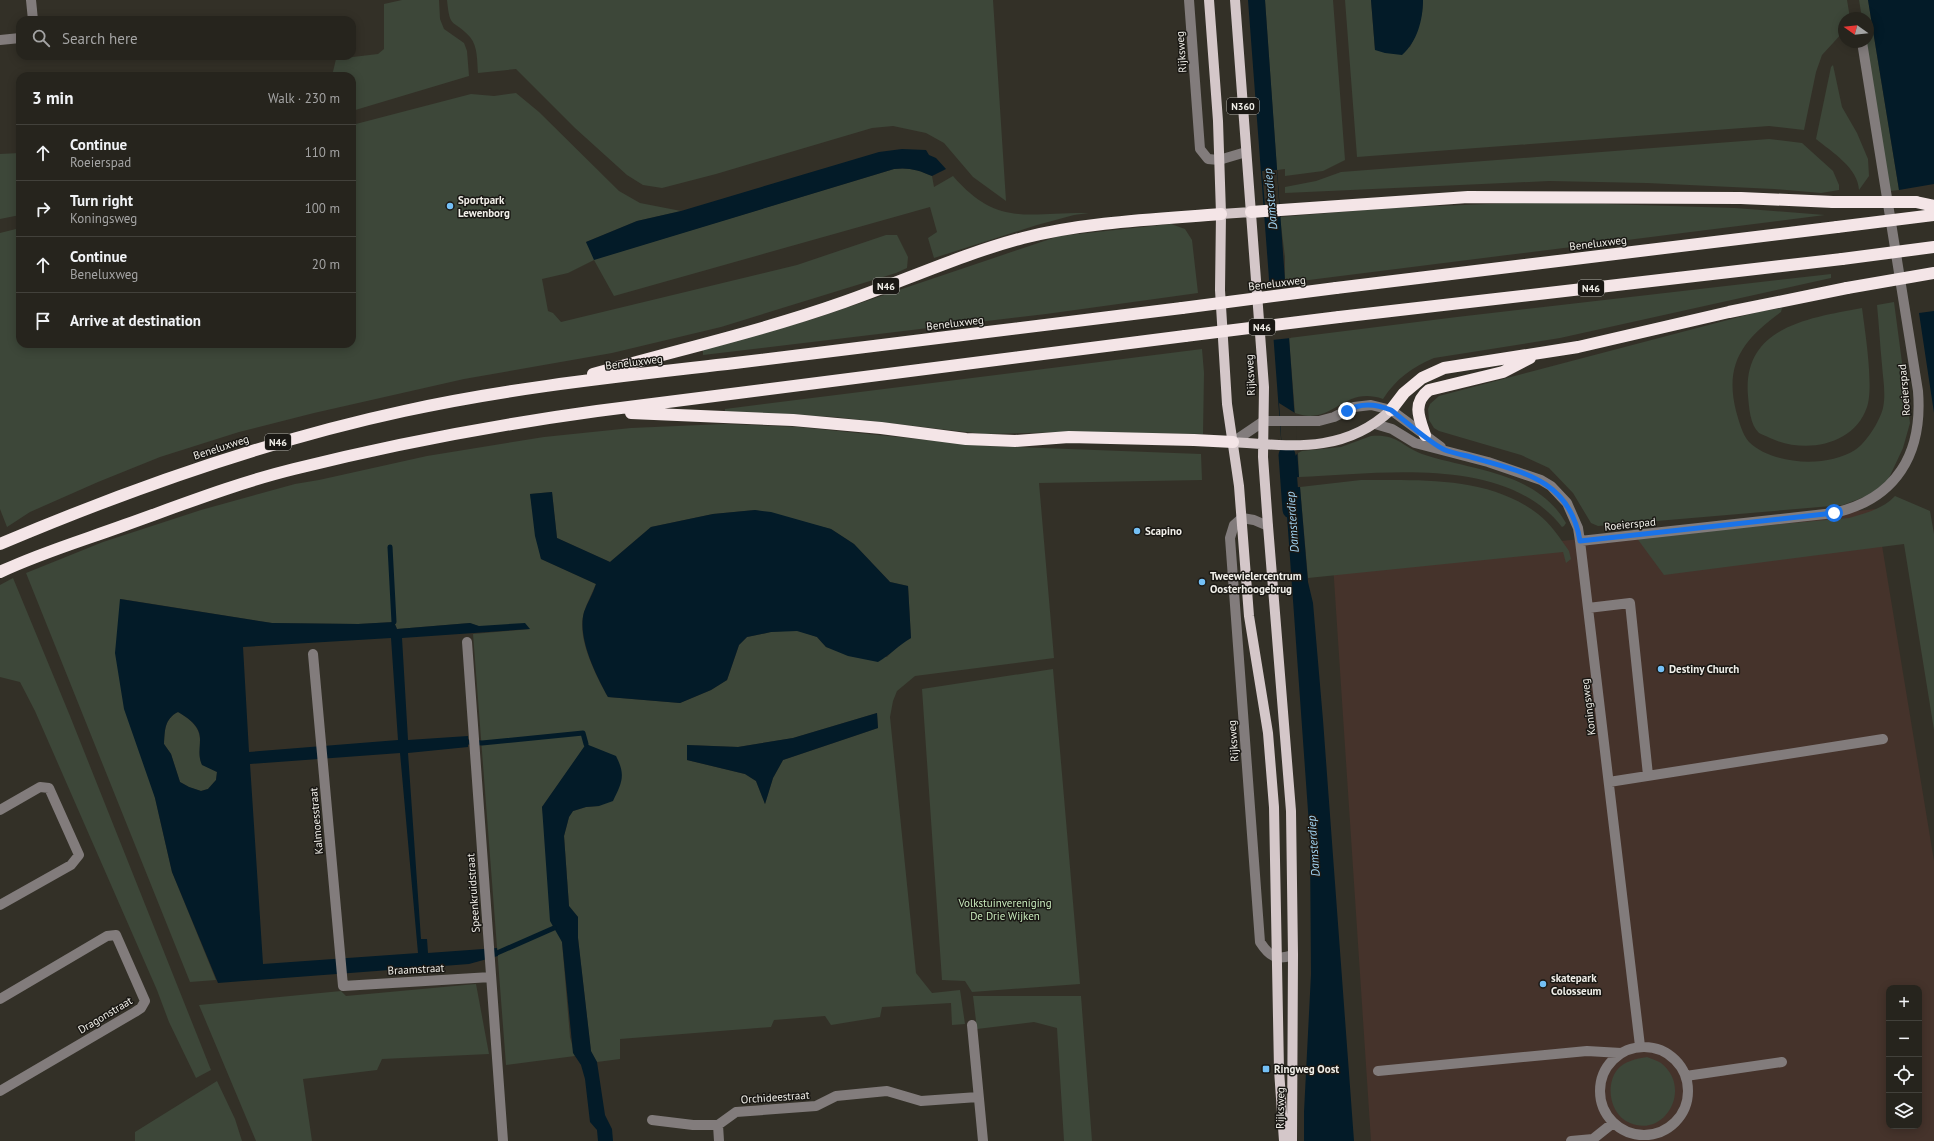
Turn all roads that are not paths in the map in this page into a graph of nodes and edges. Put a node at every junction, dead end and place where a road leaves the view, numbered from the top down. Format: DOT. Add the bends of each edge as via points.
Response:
graph roads {
  1 [pos="31,0"];
  2 [pos="1189,0"];
  3 [pos="1209,0"];
  4 [pos="1235,0"];
  5 [pos="33,16"];
  6 [pos="16,38"];
  7 [pos="0,40"];
  8 [pos="1863,48"];
  9 [pos="1246,152"];
  10 [pos="1219,160"];
  11 [pos="1934,206"];
  12 [pos="1251,212"];
  13 [pos="1221,214"];
  14 [pos="1934,215"];
  15 [pos="1934,247"];
  16 [pos="1934,273"];
  17 [pos="1540,353"];
  18 [pos="555,385"];
  19 [pos="1391,410"];
  20 [pos="597,411"];
  21 [pos="1264,421"];
  22 [pos="1375,424"];
  23 [pos="1425,435"];
  24 [pos="1233,442"];
  25 [pos="1264,444"];
  26 [pos="1444,450"];
  27 [pos="1242,518"];
  28 [pos="1268,526"];
  29 [pos="1580,541"];
  30 [pos="0,544"];
  31 [pos="0,572"];
  32 [pos="1588,608"];
  33 [pos="467,642"];
  34 [pos="313,654"];
  35 [pos="1883,739"];
  36 [pos="1648,775"];
  37 [pos="1609,782"];
  38 [pos="0,810"];
  39 [pos="0,905"];
  40 [pos="1293,955"];
  41 [pos="1278,957"];
  42 [pos="491,977"];
  43 [pos="342,986"];
  44 [pos="0,999"];
  45 [pos="972,1025"];
  46 [pos="1640,1046"];
  47 [pos="1621,1053"];
  48 [pos="1782,1062"];
  49 [pos="1378,1071"];
  50 [pos="1686,1076"];
  51 [pos="0,1091"];
  52 [pos="978,1097"];
  53 [pos="652,1120"];
  54 [pos="1613,1123"];
  55 [pos="718,1125"];
  56 [pos="1652,1138"];
  57 [pos="503,1141"];
  58 [pos="719,1141"];
  59 [pos="983,1141"];
  60 [pos="1284,1141"];
  61 [pos="1292,1141"];
  62 [pos="1571,1141"];
  1 -- 5 [label="street"];
  2 -- 10 [label="street, Rijksweg" via="1200,149 1208,159"];
  3 -- 10 [label="main road, Rijksweg / N360"];
  4 -- 9 [label="main road, Rijksweg / N360"];
  6 -- 7 [label="street"];
  8 -- 29 [label="street, Roeierspad" via="1918,392 1918,429 1910,456 1884,490 1847,510"];
  9 -- 10 [label="street"];
  9 -- 12 [label="main road, Rijksweg / N360"];
  10 -- 13 [label="main road, Rijksweg / N360"];
  11 -- 12 [label="highway, N46, bridge" via="1916,202 1741,198 1468,197"];
  12 -- 13 [label="main road, N46"];
  12 -- 21 [label="main road, Rijksweg / N360" via="1264,387"];
  13 -- 18 [label="highway, N46" via="1100,225 1023,238 761,329"];
  13 -- 24 [label="main road, Rijksweg / N360" via="1220,290 1227,404"];
  14 -- 18 [label="highway, Beneluxweg / N46, bridge"];
  15 -- 20 [label="highway, N46, bridge" via="1339,317"];
  16 -- 17 [label="highway, bridge" via="1847,288 1578,347"];
  17 -- 19 [label="highway" via="1444,368 1422,378 1404,393"];
  17 -- 23 [label="highway" via="1503,372 1429,390 1421,398 1417,409"];
  18 -- 30 [label="highway, Beneluxweg / N46" via="403,411 278,442 164,479"];
  19 -- 21 [label="street" via="1381,406 1362,405 1327,419 1296,422"];
  19 -- 22 [label="main road"];
  19 -- 23 [label="street, Koningsweg"];
  20 -- 24 [label="highway, N46" via="793,420 973,440 1069,438"];
  20 -- 31 [label="highway, N46" via="502,424 293,469 179,505"];
  21 -- 24 [label="street"];
  21 -- 25 [label="main road, Rijksweg / N360"];
  22 -- 25 [label="main road" via="1346,439 1332,442"];
  22 -- 26 [label="street, Koningsweg" via="1392,429 1415,443"];
  23 -- 26 [label="street, Koningsweg"];
  24 -- 25 [label="main road"];
  24 -- 27 [label="main road, Rijksweg / N360"];
  25 -- 28 [label="main road, Rijksweg / N360"];
  26 -- 29 [label="street, Koningsweg" via="1530,475 1551,486 1574,515"];
  27 -- 28 [label="street"];
  27 -- 41 [label="main road, Rijksweg" via="1249,616 1272,770"];
  27 -- 41 [label="street, Rijksweg" via="1234,526 1230,538 1260,942 1268,954"];
  28 -- 40 [label="main road, Rijksweg" via="1291,810"];
  29 -- 32 [label="street, Koningsweg"];
  32 -- 36 [label="street" via="1630,603"];
  32 -- 37 [label="street, Koningsweg"];
  33 -- 42 [label="street, Speenkruidstraat"];
  34 -- 43 [label="street, Kalmoesstraat"];
  35 -- 36 [label="street"];
  36 -- 37 [label="street"];
  37 -- 46 [label="street, Koningsweg"];
  38 -- 39 [label="street" via="40,787 49,788 79,855 71,865"];
  40 -- 41 [label="street"];
  40 -- 61 [label="main road, Rijksweg"];
  41 -- 60 [label="main road, Rijksweg" via="1279,1070"];
  42 -- 43 [label="street, Braamstraat"];
  42 -- 57 [label="street, Speenkruidstraat"];
  44 -- 51 [label="street, Dragonstraat" via="107,936 116,935 145,1001 135,1012"];
  45 -- 52 [label="street"];
  46 -- 47 [label="street"];
  46 -- 50 [label="street" via="1668,1053"];
  47 -- 49 [label="street" via="1587,1051"];
  47 -- 54 [label="street" via="1606,1067 1600,1086 1602,1106"];
  48 -- 50 [label="street"];
  50 -- 56 [label="street" via="1688,1095 1682,1113 1669,1127"];
  52 -- 55 [label="street, Orchideestraat" via="921,1101 887,1091 836,1096 816,1106 736,1112"];
  52 -- 59 [label="street"];
  53 -- 55 [label="street"];
  54 -- 56 [label="street" via="1631,1134"];
  54 -- 62 [label="street" via="1593,1139"];
  55 -- 58 [label="street"];
}
